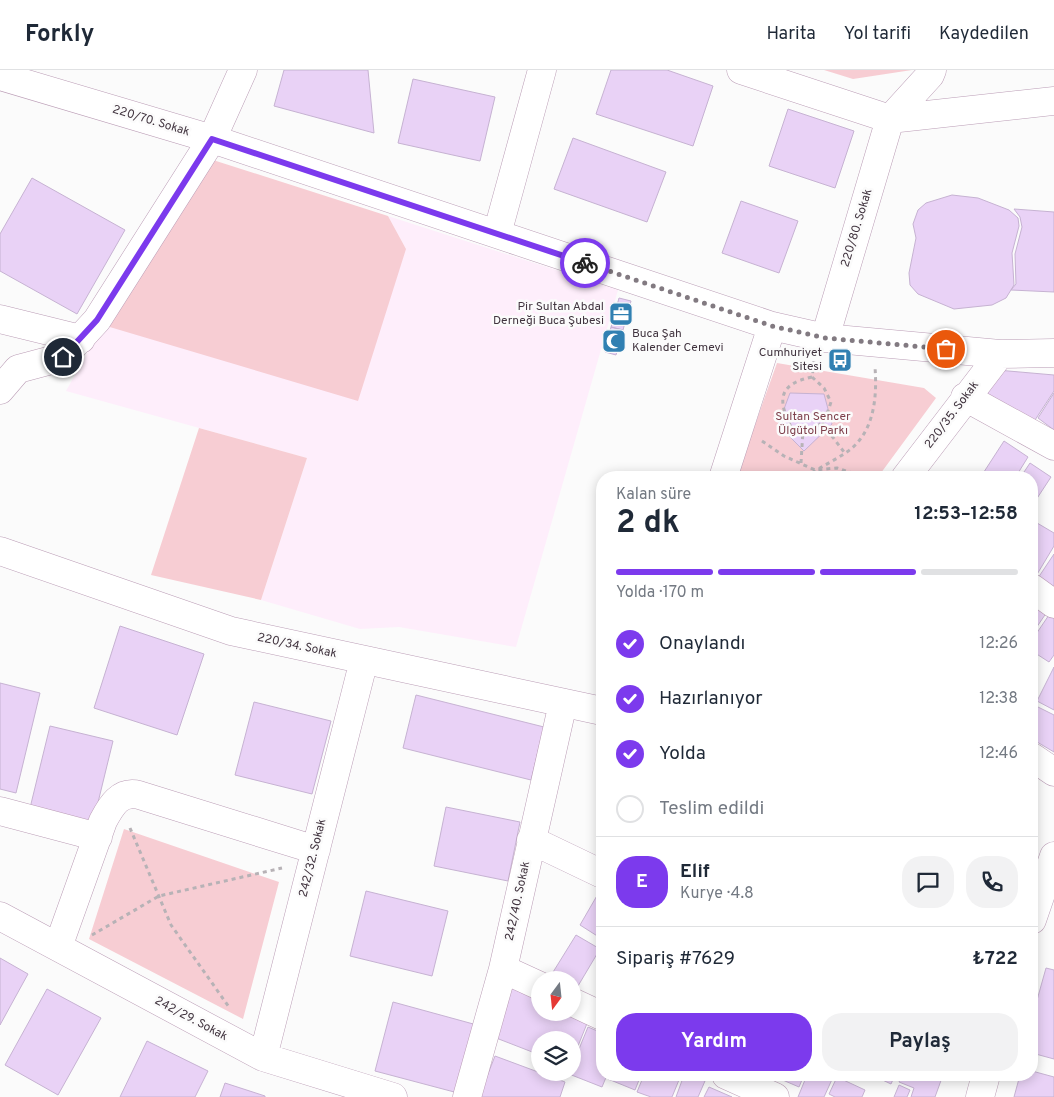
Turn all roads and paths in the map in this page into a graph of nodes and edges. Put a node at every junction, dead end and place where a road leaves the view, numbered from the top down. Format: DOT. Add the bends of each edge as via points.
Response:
graph roads {
  1 [pos="242,70"];
  2 [pos="542,70"];
  3 [pos="741,70"];
  4 [pos="932,70"];
  5 [pos="0,76"];
  6 [pos="1054,101"];
  7 [pos="890,119"];
  8 [pos="212,139"];
  9 [pos="497,234"];
  10 [pos="0,319"];
  11 [pos="772,326"];
  12 [pos="822,337"];
  13 [pos="82,339"];
  14 [pos="873,342"];
  15 [pos="1054,353"];
  16 [pos="1000,354"];
  17 [pos="812,376"];
  18 [pos="0,390"];
  19 [pos="965,397"];
  20 [pos="741,422"];
  21 [pos="822,423"];
  22 [pos="803,430"];
  23 [pos="1054,446"];
  24 [pos="844,452"];
  25 [pos="801,463"];
  26 [pos="815,470"];
  27 [pos="725,471"];
  28 [pos="845,471"];
  29 [pos="910,471"];
  30 [pos="0,551"];
  31 [pos="1038,592"];
  32 [pos="1054,604"];
  33 [pos="364,660"];
  34 [pos="563,703"];
  35 [pos="596,710"];
  36 [pos="1038,761"];
  37 [pos="1054,772"];
  38 [pos="0,811"];
  39 [pos="128,822"];
  40 [pos="98,836"];
  41 [pos="531,840"];
  42 [pos="316,850"];
  43 [pos="280,864"];
  44 [pos="1044,870"];
  45 [pos="596,871"];
  46 [pos="1038,895"];
  47 [pos="159,896"];
  48 [pos="0,916"];
  49 [pos="88,930"];
  50 [pos="58,947"];
  51 [pos="503,969"];
  52 [pos="531,982"];
  53 [pos="581,1006"];
  54 [pos="224,1011"];
  55 [pos="596,1013"];
  56 [pos="262,1057"];
  57 [pos="739,1081"];
  58 [pos="984,1081"];
  59 [pos="379,1095"];
  60 [pos="467,1097"];
  61 [pos="775,1097"];
  62 [pos="980,1097"];
  1 -- 8 [label="street"];
  2 -- 9 [label="street"];
  3 -- 7 [label="street"];
  4 -- 7 [label="street, 220/80. Sokak"];
  5 -- 8 [label="street, 220/70. Sokak"];
  6 -- 7 [label="street"];
  7 -- 12 [label="street, 220/80. Sokak"];
  8 -- 9 [label="street, 220/70. Sokak"];
  8 -- 13 [label="street"];
  9 -- 11 [label="street, 220/70. Sokak"];
  10 -- 13 [label="street"];
  11 -- 12 [label="street, 220/70. Sokak"];
  11 -- 20 [label="street"];
  12 -- 14 [label="street, 220/70. Sokak"];
  12 -- 17 [label="path"];
  13 -- 18 [label="street" via="63,357 18,369"];
  14 -- 16 [label="street, 220/70. Sokak"];
  14 -- 24 [label="path" via="877,394 873,413 852,448"];
  15 -- 16 [label="street, 220/70. Sokak"];
  16 -- 19 [label="street, 220/35. Sokak"];
  17 -- 21 [label="path" via="824,388 831,402"];
  17 -- 22 [label="path" via="792,382 784,392 782,404 791,427"];
  19 -- 23 [label="street"];
  19 -- 29 [label="street, 220/35. Sokak"];
  20 -- 25 [label="path" via="756,437"];
  20 -- 27 [label="street"];
  21 -- 22 [label="path" via="814,429"];
  21 -- 24 [label="path"];
  22 -- 25 [label="path"];
  24 -- 26 [label="path"];
  25 -- 26 [label="path"];
  26 -- 28 [label="path" via="836,468"];
  30 -- 33 [label="street, 220/34. Sokak" via="231,631"];
  31 -- 32 [label="street"];
  33 -- 34 [label="street, 220/34. Sokak"];
  33 -- 42 [label="street, 242/32. Sokak"];
  34 -- 35 [label="street, 220/34. Sokak"];
  34 -- 41 [label="street, 242/40. Sokak"];
  36 -- 37 [label="street"];
  38 -- 40 [label="street"];
  39 -- 47 [label="path"];
  40 -- 42 [label="street" via="111,806 131,793"];
  40 -- 50 [label="street"];
  41 -- 45 [label="street"];
  41 -- 51 [label="street, 242/40. Sokak"];
  42 -- 56 [label="street, 242/32. Sokak"];
  43 -- 47 [label="path" via="289,866"];
  44 -- 46 [label="street"];
  47 -- 49 [label="path" via="85,939"];
  47 -- 54 [label="path" via="171,925 234,1013"];
  48 -- 50 [label="street, 242/29. Sokak"];
  50 -- 56 [label="street, 242/29. Sokak"];
  51 -- 52 [label="street"];
  51 -- 60 [label="street, 242/40. Sokak"];
  53 -- 55 [label="street"];
  56 -- 59 [label="street, 242/29. Sokak"];
  57 -- 61 [label="street"];
  58 -- 62 [label="street"];
}
